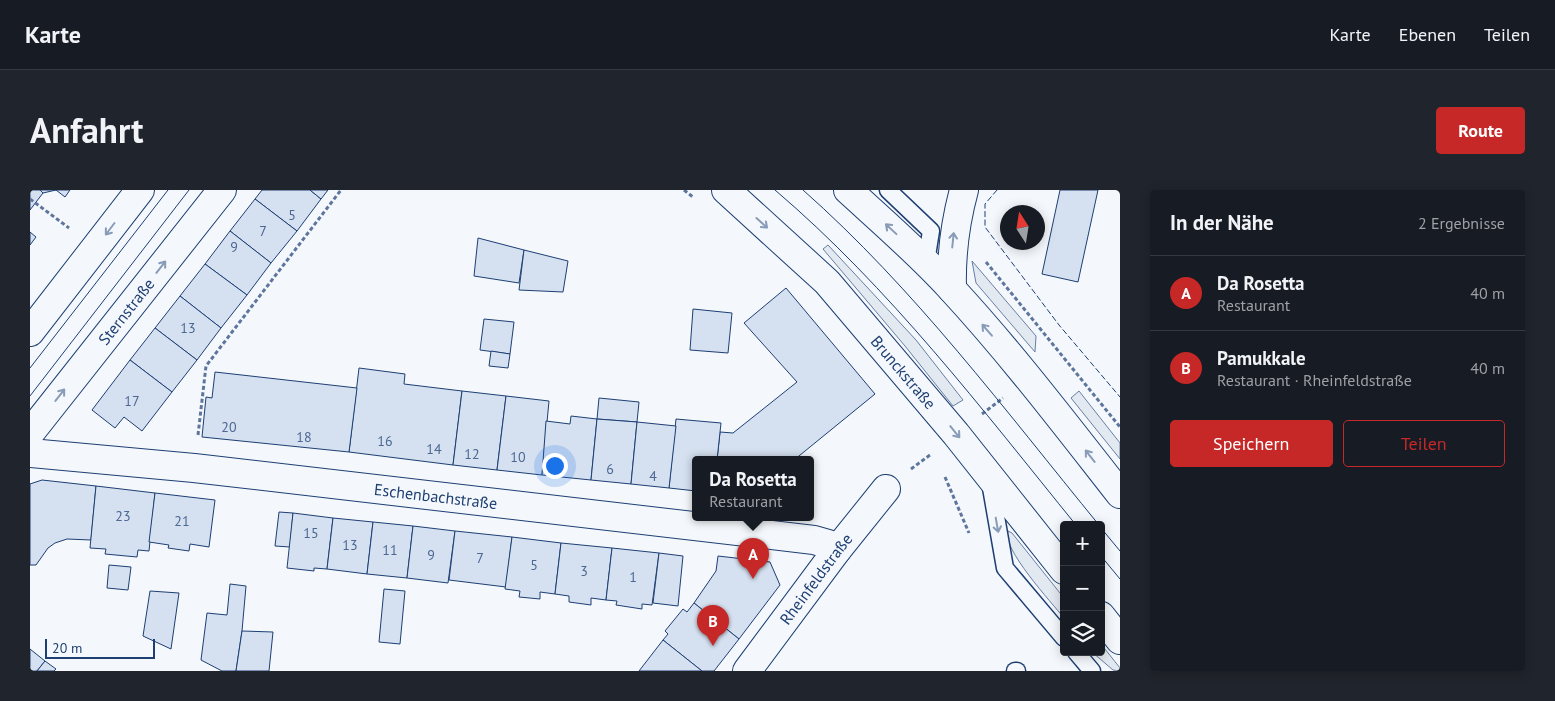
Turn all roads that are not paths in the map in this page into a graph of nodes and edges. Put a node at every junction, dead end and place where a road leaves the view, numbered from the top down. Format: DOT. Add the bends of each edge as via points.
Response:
graph roads {
  1 [pos="140,190"];
  2 [pos="222,190"];
  3 [pos="726,190"];
  4 [pos="848,190"];
  5 [pos="888,190"];
  6 [pos="964,190"];
  7 [pos="926,262"];
  8 [pos="952,288"];
  9 [pos="30,332"];
  10 [pos="30,433"];
  11 [pos="30,453"];
  12 [pos="989,477"];
  13 [pos="886,489"];
  14 [pos="1120,494"];
  15 [pos="837,550"];
  16 [pos="1061,566"];
  17 [pos="1105,621"];
  18 [pos="1060,633"];
  19 [pos="1120,640"];
  20 [pos="1079,656"];
  21 [pos="748,671"];
  22 [pos="1092,671"];
  1 -- 9 [label="main road, one-way"];
  10 -- 2 [label="main road, Sternstraße, one-way"];
  3 -- 12 [label="main road, Brunckstraße, one-way" via="827,282"];
  7 -- 4 [label="main road, one-way"];
  5 -- 7 [label="lane" via="931,231"];
  8 -- 6 [label="main road, one-way" via="955,224"];
  7 -- 8 [label="main road"];
  14 -- 8 [label="main road, one-way"];
  11 -- 15 [label="main road, Eschenbachstraße" via="194,468 814,540"];
  12 -- 16 [label="main road, Brunckstraße"];
  12 -- 18 [label="lane, one-way" via="1004,568"];
  13 -- 15 [label="main road, Rheinfeldstraße"];
  15 -- 21 [label="main road, Rheinfeldstraße"];
  17 -- 19 [label="main road"];
  20 -- 22 [label="lane"];
}
